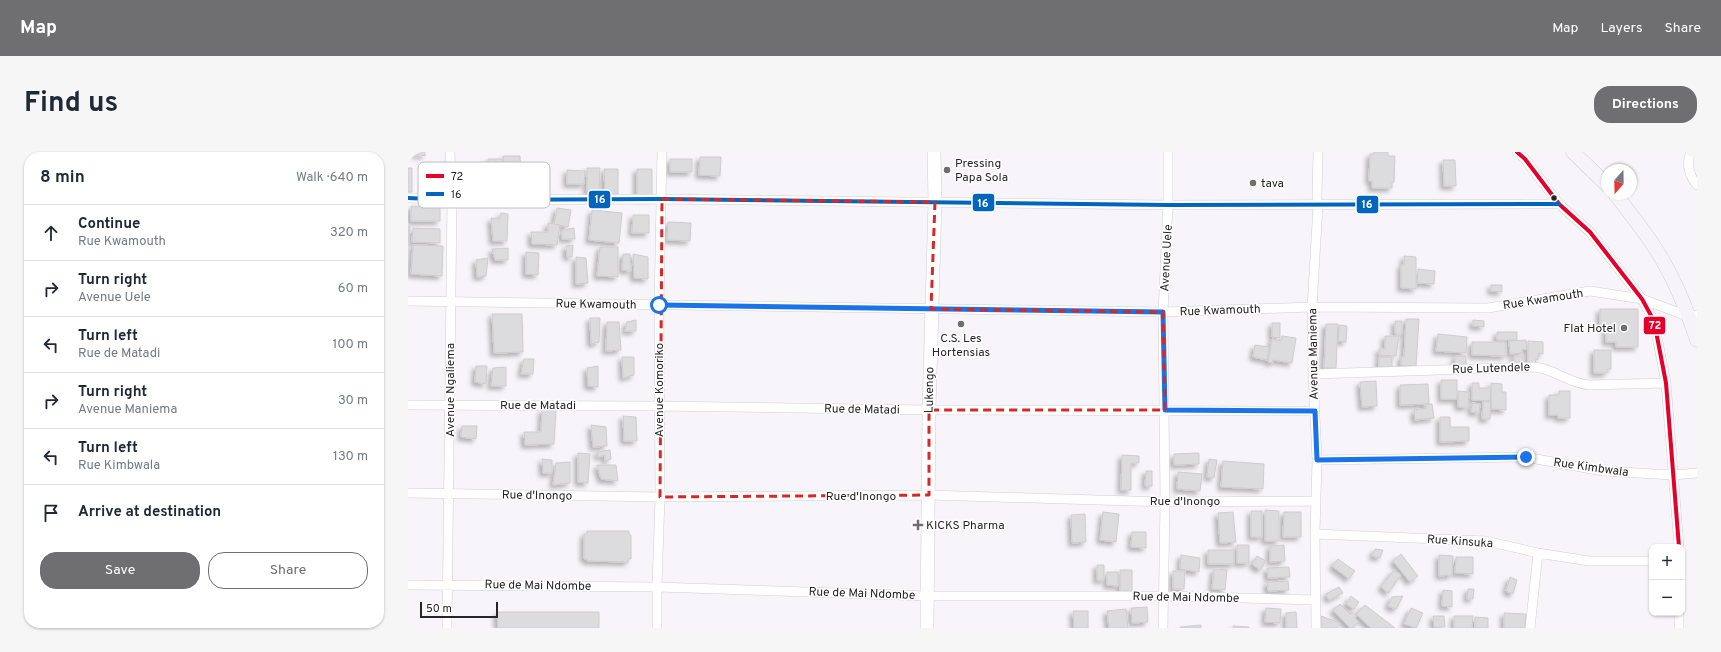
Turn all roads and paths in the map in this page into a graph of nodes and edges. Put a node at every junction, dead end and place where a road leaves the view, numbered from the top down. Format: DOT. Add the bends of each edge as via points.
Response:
graph roads {
  1 [pos="450,152"];
  2 [pos="662,152"];
  3 [pos="934,152"];
  4 [pos="1168,152"];
  5 [pos="1318,152"];
  6 [pos="1517,152"];
  7 [pos="1573,152"];
  8 [pos="1691,152"];
  9 [pos="450,162"];
  10 [pos="1601,179"];
  11 [pos="1697,185"];
  12 [pos="408,198"];
  13 [pos="418,198"];
  14 [pos="550,200"];
  15 [pos="662,200"];
  16 [pos="1620,200"];
  17 [pos="934,202"];
  18 [pos="1558,204"];
  19 [pos="1168,205"];
  20 [pos="1318,206"];
  21 [pos="452,208"];
  22 [pos="1642,299"];
  23 [pos="408,301"];
  24 [pos="450,302"];
  25 [pos="659,305"];
  26 [pos="1312,306"];
  27 [pos="931,309"];
  28 [pos="1163,312"];
  29 [pos="1693,316"];
  30 [pos="1697,340"];
  31 [pos="1313,374"];
  32 [pos="1666,383"];
  33 [pos="408,405"];
  34 [pos="450,405"];
  35 [pos="659,406"];
  36 [pos="928,410"];
  37 [pos="1165,410"];
  38 [pos="1315,411"];
  39 [pos="1317,460"];
  40 [pos="1697,473"];
  41 [pos="1673,475"];
  42 [pos="408,493"];
  43 [pos="450,493"];
  44 [pos="929,495"];
  45 [pos="660,497"];
  46 [pos="1165,502"];
  47 [pos="1315,502"];
  48 [pos="1314,534"];
  49 [pos="1679,544"];
  50 [pos="1538,553"];
  51 [pos="1649,561"];
  52 [pos="447,584"];
  53 [pos="408,585"];
  54 [pos="657,587"];
  55 [pos="927,596"];
  56 [pos="1163,596"];
  57 [pos="1315,600"];
  58 [pos="1680,616"];
  59 [pos="447,628"];
  60 [pos="657,628"];
  61 [pos="927,628"];
  62 [pos="1163,628"];
  63 [pos="1316,628"];
  64 [pos="1530,628"];
  65 [pos="1679,628"];
  1 -- 9 [label="street, Avenue Ngaliema"];
  2 -- 15 [label="street, Avenue Komoriko"];
  3 -- 17 [label="street, Lukengo"];
  4 -- 19 [label="street, Avenue Uele"];
  5 -- 20 [label="street, Avenue Maniema"];
  6 -- 18 [label="street"];
  7 -- 10 [label="main road"];
  8 -- 11 [label="street" via="1689,171"];
  12 -- 13 [label="street"];
  14 -- 15 [label="street"];
  15 -- 17 [label="street"];
  15 -- 25 [label="street, Avenue Komoriko"];
  16 -- 29 [label="main road" via="1664,262"];
  17 -- 19 [label="street"];
  17 -- 27 [label="street, Lukengo"];
  18 -- 20 [label="street"];
  18 -- 22 [label="street" via="1590,232"];
  19 -- 20 [label="street"];
  19 -- 28 [label="street, Avenue Uele"];
  20 -- 26 [label="street, Avenue Maniema"];
  21 -- 24 [label="street, Avenue Ngaliema"];
  22 -- 26 [label="street, Rue Kwamouth" via="1590,291 1488,308"];
  22 -- 29 [label="street, Rue Kwamouth"];
  22 -- 32 [label="street" via="1654,321"];
  23 -- 24 [label="street, Rue Kwamouth"];
  24 -- 25 [label="street, Rue Kwamouth"];
  24 -- 34 [label="street, Avenue Ngaliema"];
  25 -- 27 [label="street, Rue Kwamouth"];
  25 -- 35 [label="street, Avenue Komoriko"];
  26 -- 28 [label="street, Rue Kwamouth"];
  26 -- 31 [label="street, Avenue Maniema"];
  27 -- 28 [label="street, Rue Kwamouth"];
  27 -- 36 [label="street, Lukengo"];
  28 -- 37 [label="street, Avenue Uele"];
  29 -- 30 [label="main road"];
  31 -- 32 [label="street, Rue Lutendele" via="1536,367 1547,368 1578,384"];
  31 -- 38 [label="street, Avenue Maniema"];
  32 -- 41 [label="street"];
  33 -- 34 [label="street, Rue de Matadi"];
  34 -- 35 [label="street, Rue de Matadi"];
  34 -- 43 [label="street, Avenue Ngaliema"];
  35 -- 36 [label="street, Rue de Matadi"];
  35 -- 45 [label="street, Avenue Komoriko"];
  36 -- 37 [label="street, Rue de Matadi"];
  36 -- 44 [label="street, Lukengo"];
  37 -- 38 [label="street, Rue de Matadi"];
  37 -- 46 [label="street, Avenue Uele"];
  38 -- 39 [label="street, Avenue Maniema"];
  39 -- 41 [label="street, Rue Kimbwala" via="1526,457 1602,471"];
  39 -- 47 [label="street, Avenue Maniema"];
  40 -- 41 [label="street, Rue Kimbwala"];
  41 -- 49 [label="street"];
  42 -- 43 [label="street, Rue d'Inongo"];
  43 -- 45 [label="street, Rue d'Inongo"];
  43 -- 52 [label="street, Avenue Ngaliema"];
  44 -- 45 [label="street, Rue d'Inongo"];
  44 -- 46 [label="street, Rue d'Inongo"];
  44 -- 55 [label="street, Lukengo"];
  45 -- 54 [label="street, Avenue Komoriko"];
  46 -- 47 [label="street, Rue d'Inongo"];
  46 -- 56 [label="street, Avenue Uele"];
  47 -- 48 [label="street, Avenue Maniema"];
  48 -- 50 [label="street, Rue Kinsuka" via="1479,540"];
  48 -- 57 [label="street, Avenue Maniema"];
  50 -- 51 [label="street, Rue Kinsuka" via="1589,561"];
  50 -- 64 [label="street"];
  52 -- 53 [label="street, Rue de Mai Ndombe"];
  52 -- 54 [label="street, Rue de Mai Ndombe"];
  52 -- 59 [label="street, Avenue Ngaliema"];
  54 -- 55 [label="street, Rue de Mai Ndombe"];
  54 -- 60 [label="street, Avenue Komoriko"];
  55 -- 56 [label="street, Rue de Mai Ndombe"];
  55 -- 61 [label="street, Lukengo"];
  56 -- 57 [label="street, Rue de Mai Ndombe"];
  56 -- 62 [label="street, Avenue Uele"];
  57 -- 63 [label="street, Avenue Maniema"];
  58 -- 65 [label="street"];
}
